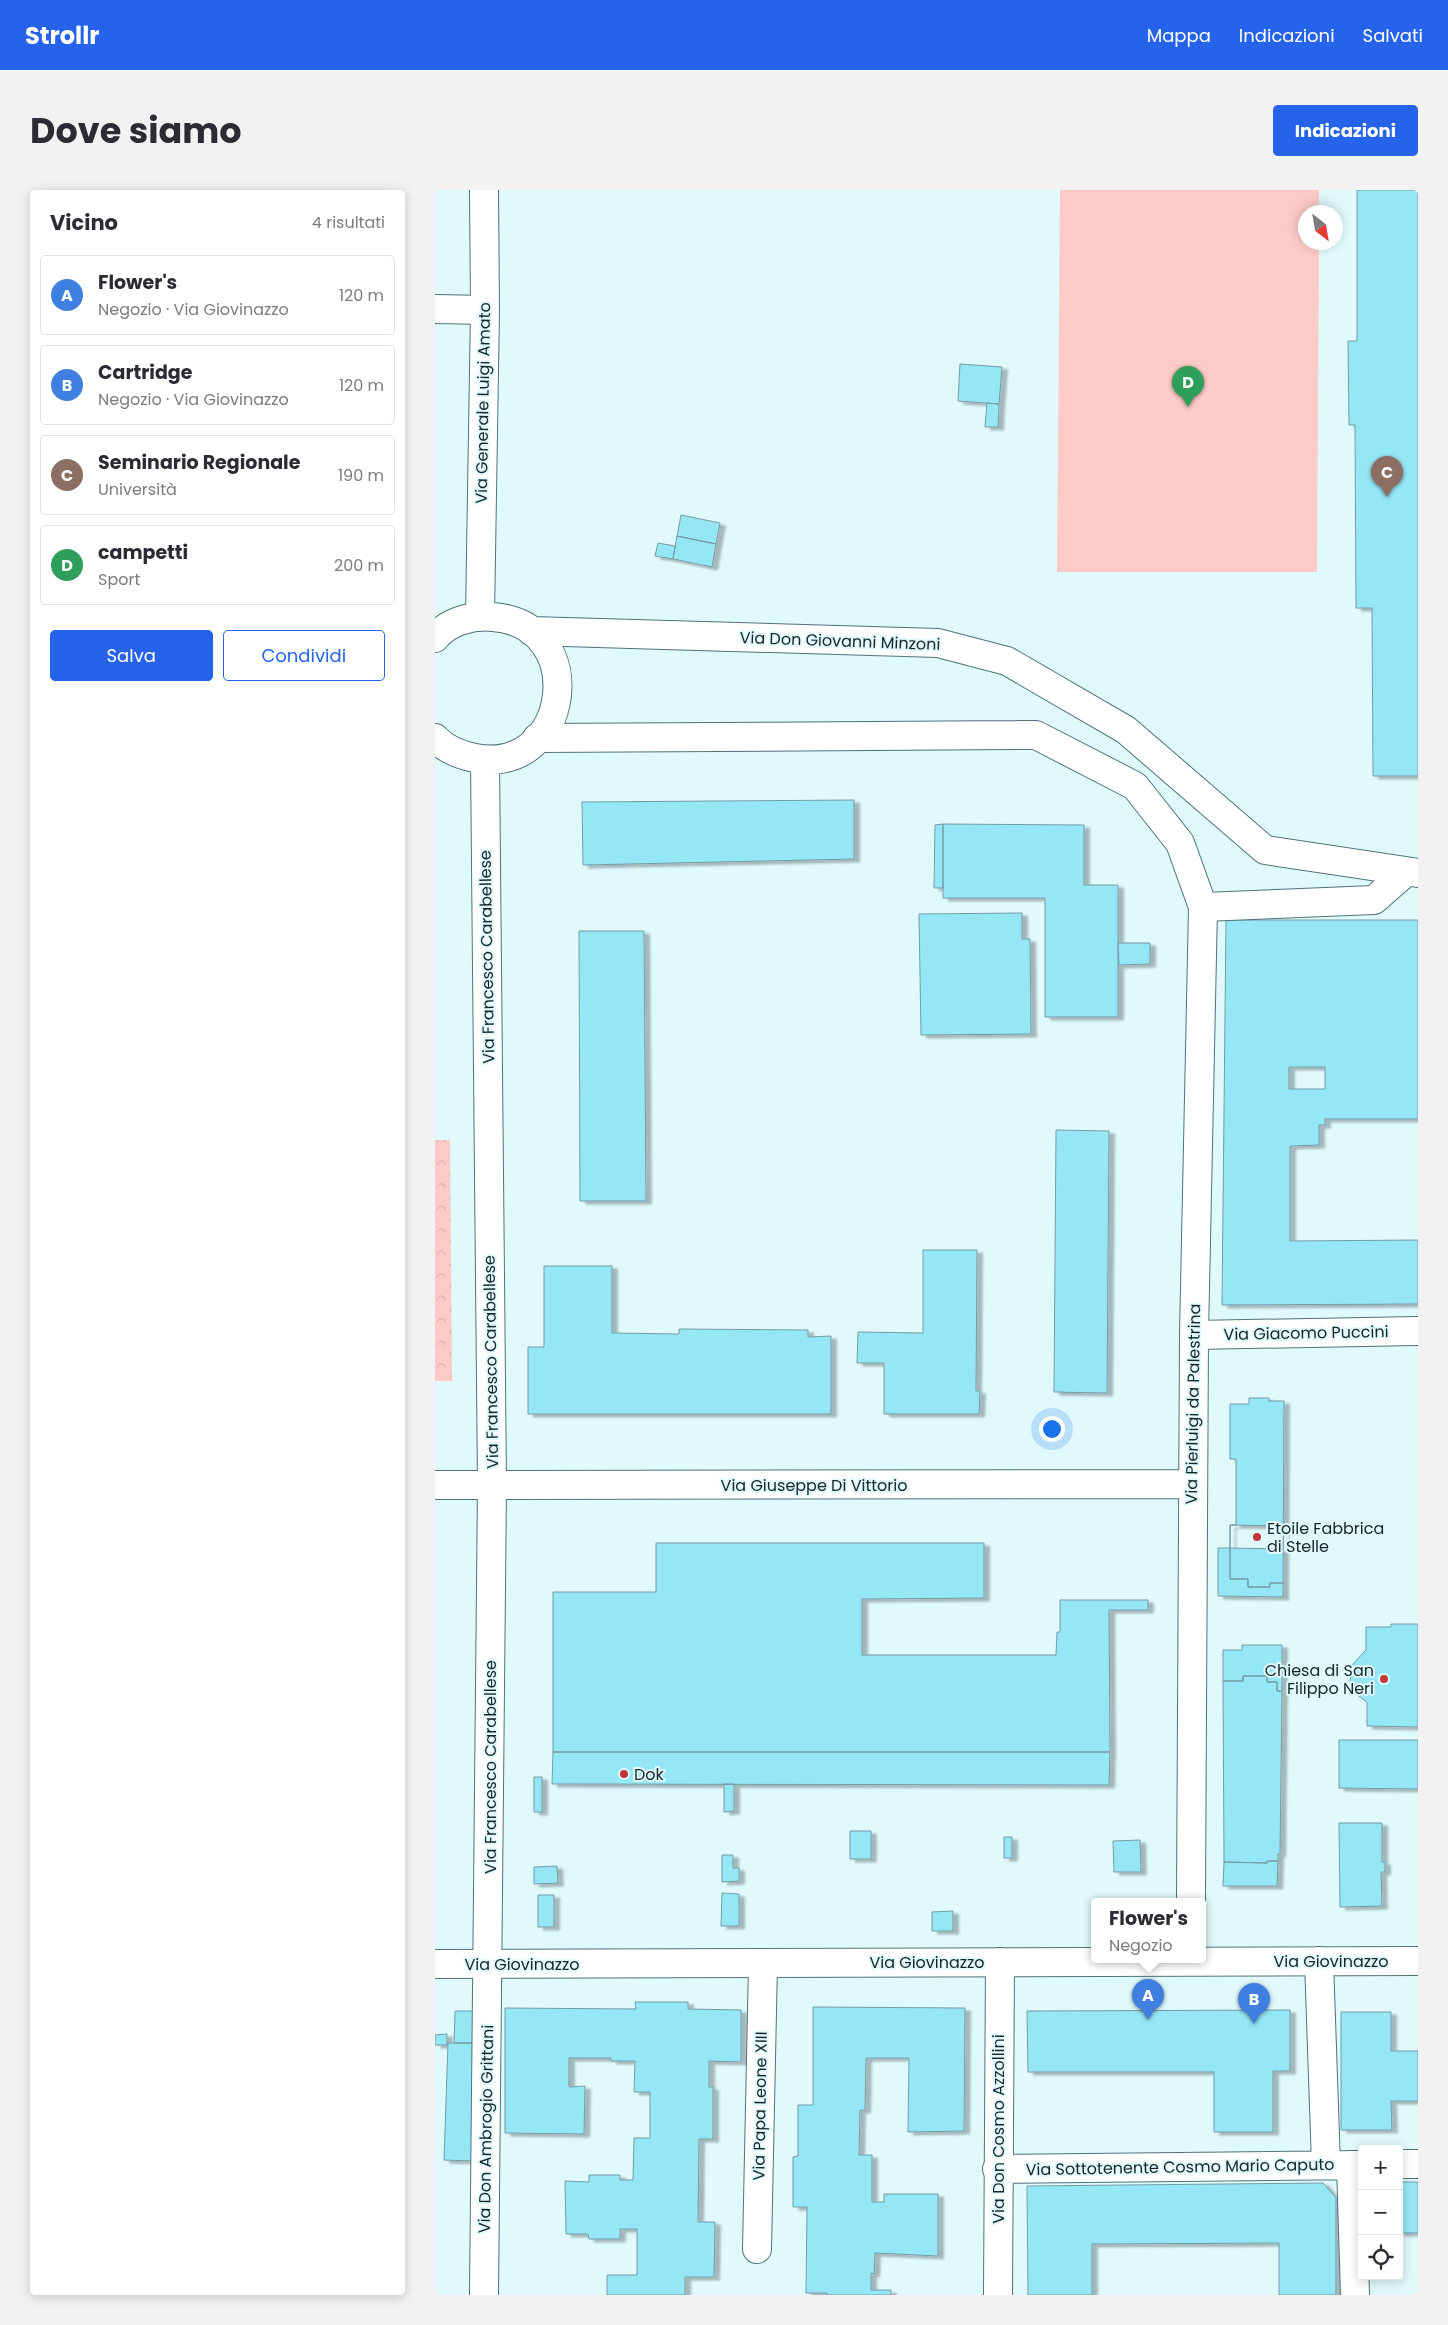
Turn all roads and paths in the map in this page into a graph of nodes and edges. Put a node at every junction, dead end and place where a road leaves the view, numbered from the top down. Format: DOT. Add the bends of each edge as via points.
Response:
graph roads {
  1 [pos="483,190"];
  2 [pos="435,309"];
  3 [pos="485,310"];
  4 [pos="480,616"];
  5 [pos="531,631"];
  6 [pos="436,636"];
  7 [pos="435,738"];
  8 [pos="537,738"];
  9 [pos="485,760"];
  10 [pos="1412,873"];
  11 [pos="1203,907"];
  12 [pos="1418,1331"];
  13 [pos="1194,1335"];
  14 [pos="1192,1484"];
  15 [pos="435,1485"];
  16 [pos="492,1485"];
  17 [pos="1191,1898"];
  18 [pos="1206,1960"];
  19 [pos="1091,1961"];
  20 [pos="1319,1961"];
  21 [pos="1418,1961"];
  22 [pos="1000,1962"];
  23 [pos="763,1963"];
  24 [pos="435,1964"];
  25 [pos="489,1964"];
  26 [pos="1403,2164"];
  27 [pos="1418,2164"];
  28 [pos="1346,2165"];
  29 [pos="997,2169"];
  30 [pos="757,2249"];
  31 [pos="484,2295"];
  32 [pos="998,2295"];
  33 [pos="1355,2295"];
  1 -- 3 [label="street, Via Generale Luigi Amato"];
  2 -- 3 [label="street"];
  3 -- 4 [label="street, Via Generale Luigi Amato"];
  4 -- 5 [label="street" via="504,617"];
  4 -- 6 [label="street" via="458,621"];
  5 -- 8 [label="street" via="543,642 554,662 559,685 556,708 546,729"];
  5 -- 10 [label="street, Via Don Giovanni Minzoni" via="938,643 1007,661 1126,730 1265,850"];
  7 -- 9 [label="street" via="461,755"];
  8 -- 9 [label="street" via="530,746 509,756"];
  8 -- 11 [label="street" via="1036,735 1135,786 1180,844"];
  9 -- 16 [label="street, Via Francesco Carabellese"];
  10 -- 11 [label="street" via="1374,900"];
  11 -- 13 [label="street, Via Pierluigi da Palestrina"];
  12 -- 13 [label="street, Via Giacomo Puccini"];
  13 -- 14 [label="street, Via Pierluigi da Palestrina"];
  14 -- 16 [label="street, Via Giuseppe Di Vittorio"];
  14 -- 17 [label="street, Via Pierluigi da Palestrina"];
  15 -- 16 [label="street, Via Giuseppe Di Vittorio"];
  16 -- 25 [label="street, Via Francesco Carabellese"];
  18 -- 20 [label="street, Via Giovinazzo"];
  19 -- 22 [label="street, Via Giovinazzo"];
  20 -- 21 [label="street, Via Giovinazzo"];
  20 -- 28 [label="street"];
  22 -- 23 [label="street, Via Giovinazzo"];
  22 -- 29 [label="street, Via Don Cosmo Azzollini"];
  23 -- 25 [label="street, Via Giovinazzo"];
  23 -- 30 [label="street, Via Papa Leone XIII"];
  24 -- 25 [label="street, Via Giovinazzo"];
  25 -- 31 [label="street, Via Don Ambrogio Grittani"];
  26 -- 27 [label="street"];
  28 -- 29 [label="street, Via Sottotenente Cosmo Mario Caputo"];
  28 -- 33 [label="street"];
  29 -- 32 [label="street, Via Don Cosmo Azzollini"];
}
